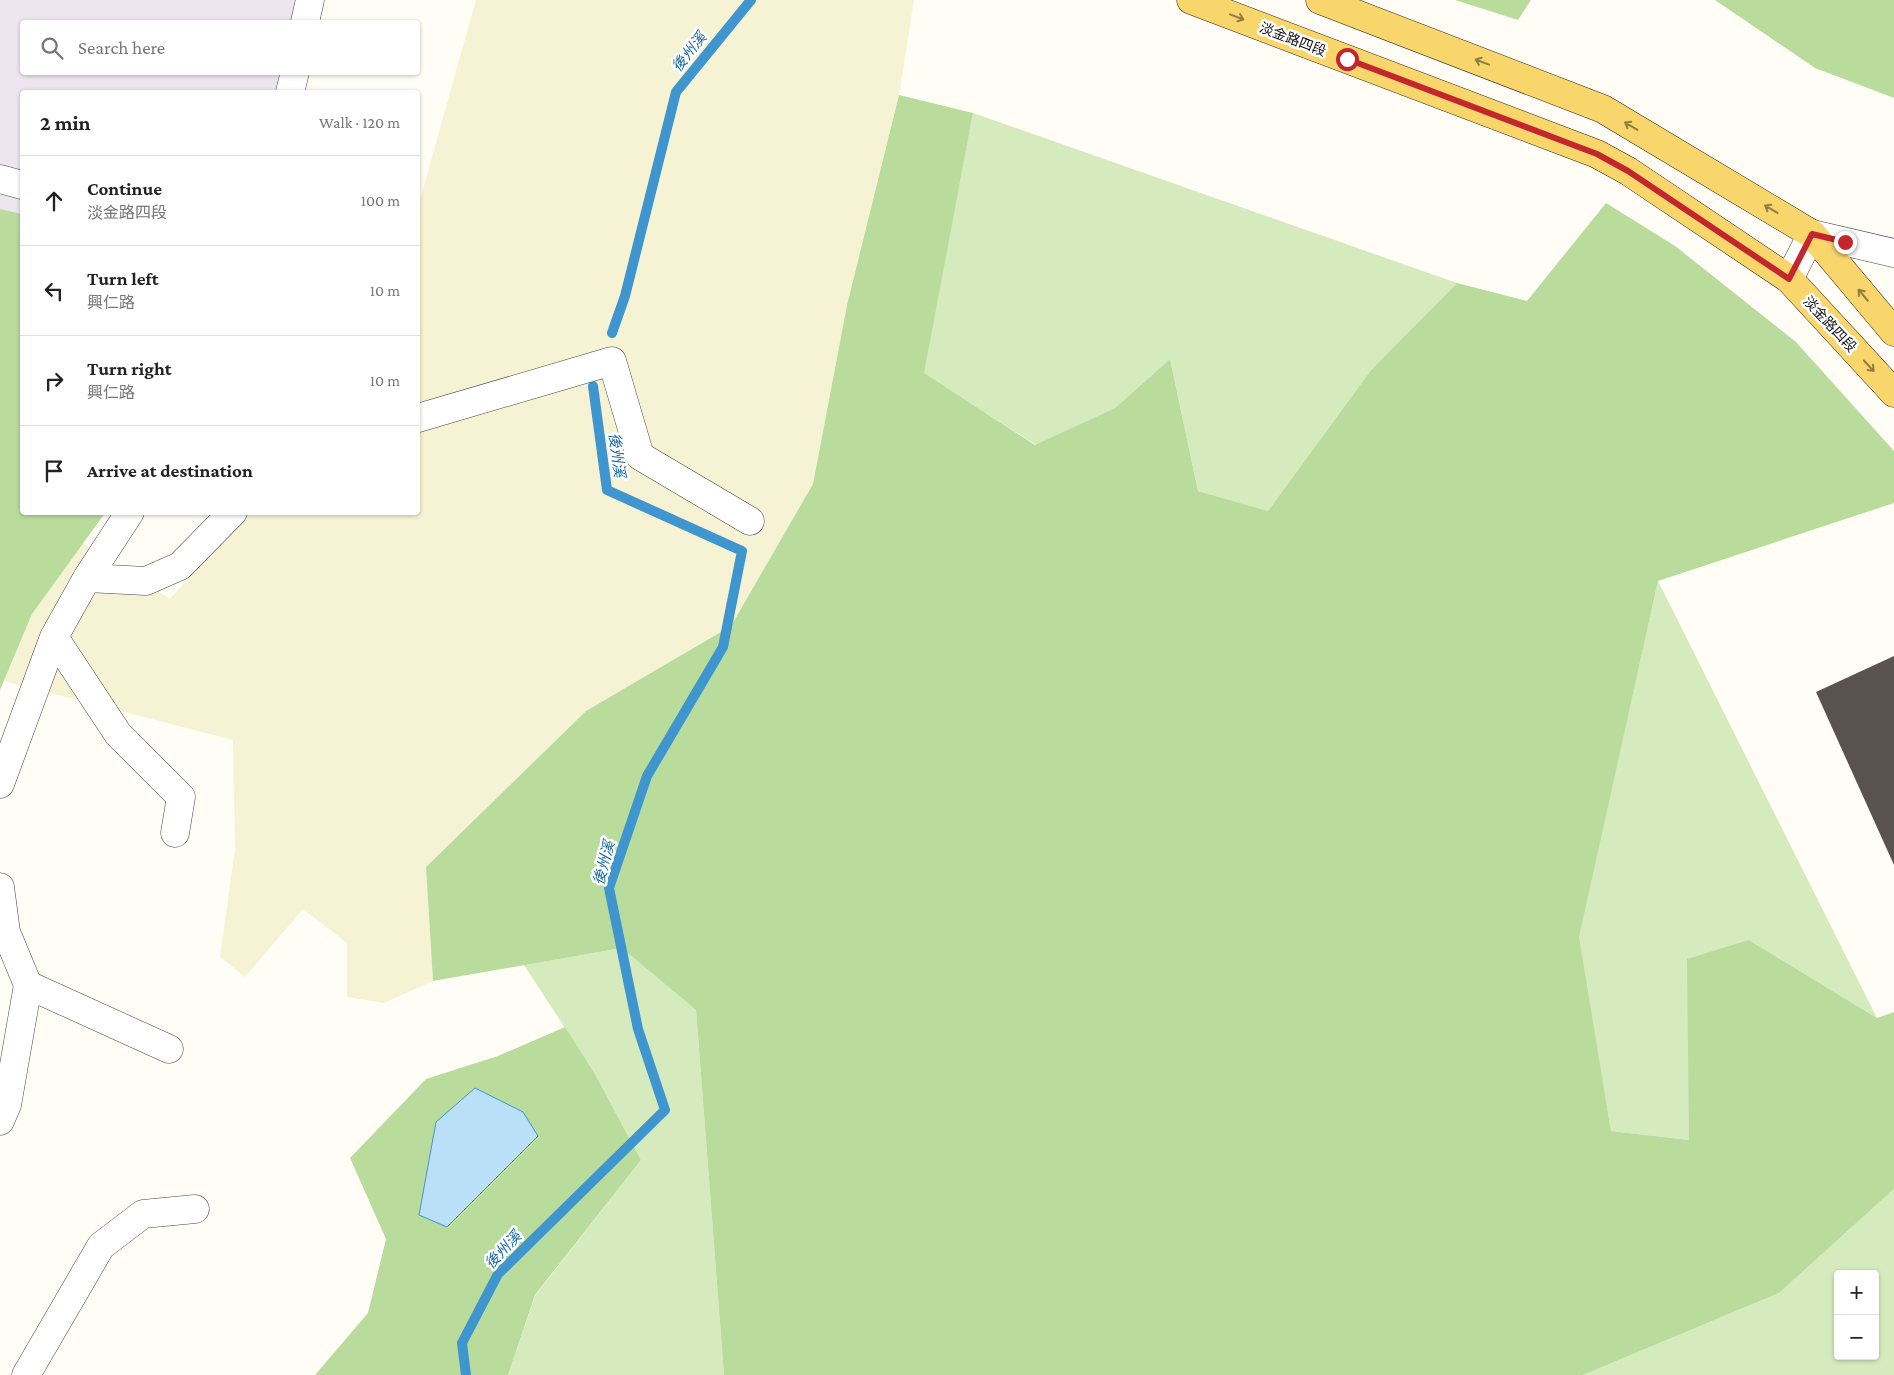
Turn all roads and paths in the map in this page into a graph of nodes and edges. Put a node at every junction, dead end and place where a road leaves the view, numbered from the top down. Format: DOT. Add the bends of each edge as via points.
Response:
graph roads {
  1 [pos="310,0"];
  2 [pos="1192,0"];
  3 [pos="1320,0"];
  4 [pos="305,20"];
  5 [pos="294,75"];
  6 [pos="290,90"];
  7 [pos="0,179"];
  8 [pos="20,184"];
  9 [pos="1812,234"];
  10 [pos="1894,253"];
  11 [pos="1789,279"];
  12 [pos="1894,332"];
  13 [pos="1894,393"];
  14 [pos="420,417"];
  15 [pos="128,515"];
  16 [pos="230,515"];
  17 [pos="750,522"];
  18 [pos="87,578"];
  19 [pos="54,637"];
  20 [pos="0,784"];
  21 [pos="175,833"];
  22 [pos="0,887"];
  23 [pos="3,934"];
  24 [pos="28,985"];
  25 [pos="169,1049"];
  26 [pos="0,1121"];
  27 [pos="195,1209"];
  28 [pos="26,1375"];
  1 -- 4 [label="street"];
  2 -- 11 [label="main road, 淡金路四段, one-way" via="1597,154 1628,171"];
  9 -- 3 [label="main road, one-way" via="1603,109"];
  5 -- 6 [label="street"];
  7 -- 8 [label="street"];
  9 -- 10 [label="street"];
  9 -- 11 [label="street"];
  12 -- 9 [label="main road, one-way"];
  11 -- 13 [label="main road, 淡金路四段, one-way"];
  14 -- 17 [label="street" via="612,362 640,456"];
  15 -- 18 [label="street"];
  16 -- 18 [label="street" via="180,566 146,581"];
  18 -- 19 [label="street"];
  19 -- 20 [label="street"];
  19 -- 21 [label="street" via="118,734 181,797"];
  22 -- 23 [label="street"];
  23 -- 24 [label="street"];
  24 -- 25 [label="street"];
  24 -- 26 [label="street" via="8,1105"];
  27 -- 28 [label="street" via="143,1214 101,1246"];
}
